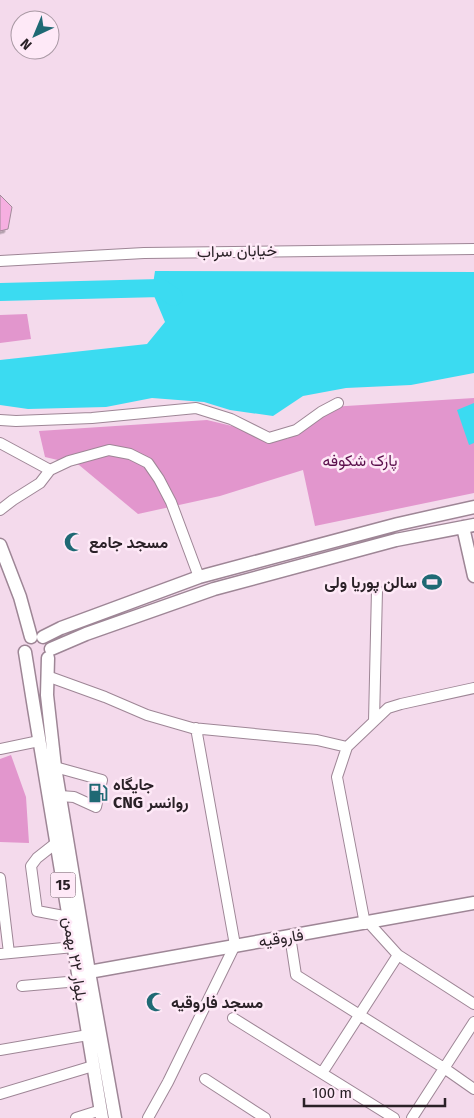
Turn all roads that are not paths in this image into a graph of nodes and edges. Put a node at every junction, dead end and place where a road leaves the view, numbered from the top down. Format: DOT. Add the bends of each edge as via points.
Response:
graph roads {
  1 [pos="474,249"];
  2 [pos="0,261"];
  3 [pos="338,403"];
  4 [pos="0,420"];
  5 [pos="0,443"];
  6 [pos="50,470"];
  7 [pos="474,507"];
  8 [pos="0,510"];
  9 [pos="469,526"];
  10 [pos="360,534"];
  11 [pos="0,545"];
  12 [pos="363,549"];
  13 [pos="4,569"];
  14 [pos="474,576"];
  15 [pos="199,577"];
  16 [pos="377,590"];
  17 [pos="37,637"];
  18 [pos="25,652"];
  19 [pos="49,653"];
  20 [pos="47,676"];
  21 [pos="474,688"];
  22 [pos="374,720"];
  23 [pos="196,728"];
  24 [pos="39,741"];
  25 [pos="347,747"];
  26 [pos="0,748"];
  27 [pos="55,767"];
  28 [pos="60,796"];
  29 [pos="56,843"];
  30 [pos="0,878"];
  31 [pos="474,903"];
  32 [pos="68,917"];
  33 [pos="367,923"];
  34 [pos="290,936"];
  35 [pos="235,945"];
  36 [pos="74,947"];
  37 [pos="5,954"];
  38 [pos="398,955"];
  39 [pos="89,972"];
  40 [pos="79,981"];
  41 [pos="22,986"];
  42 [pos="474,1004"];
  43 [pos="359,1015"];
  44 [pos="233,1018"];
  45 [pos="474,1022"];
  46 [pos="88,1035"];
  47 [pos="0,1050"];
  48 [pos="93,1066"];
  49 [pos="444,1068"];
  50 [pos="322,1073"];
  51 [pos="204,1080"];
  52 [pos="474,1089"];
  53 [pos="0,1094"];
  54 [pos="101,1114"];
  55 [pos="76,1118"];
  56 [pos="116,1118"];
  57 [pos="148,1118"];
  58 [pos="265,1118"];
  59 [pos="394,1118"];
  60 [pos="412,1118"];
  1 -- 2 [label="street, خیابان سراب" via="144,253"];
  3 -- 4 [label="street" via="296,430 269,438 231,419 196,408 92,418"];
  5 -- 6 [label="street"];
  6 -- 8 [label="street" via="40,483"];
  6 -- 15 [label="street" via="109,450 130,454 148,463 171,502"];
  7 -- 10 [label="main road"];
  9 -- 12 [label="main road"];
  9 -- 14 [label="main road"];
  10 -- 12 [label="main road"];
  10 -- 15 [label="main road"];
  11 -- 13 [label="main road"];
  12 -- 19 [label="main road" via="214,589 86,634"];
  13 -- 17 [label="main road"];
  15 -- 17 [label="main road"];
  16 -- 22 [label="street"];
  17 -- 18 [label="main road" via="26,644"];
  17 -- 19 [label="main road" via="49,641"];
  18 -- 19 [label="main road" via="34,661 41,661"];
  18 -- 24 [label="main road, بلوار ۲۲ بهمن / 15"];
  19 -- 20 [label="main road, بلوار ۲۲ بهمن / 15"];
  20 -- 23 [label="street" via="147,715"];
  20 -- 27 [label="main road, بلوار ۲۲ بهمن / 15"];
  21 -- 22 [label="street" via="388,708"];
  22 -- 25 [label="street"];
  23 -- 25 [label="street" via="317,740"];
  23 -- 35 [label="street"];
  24 -- 26 [label="street"];
  24 -- 29 [label="main road, بلوار ۲۲ بهمن / 15"];
  25 -- 33 [label="street" via="337,777"];
  27 -- 28 [label="main road, بلوار ۲۲ بهمن / 15"];
  27 -- 28 [label="street" via="102,780 96,807 74,797"];
  28 -- 39 [label="main road, بلوار ۲۲ بهمن / 15"];
  29 -- 32 [label="main road, بلوار ۲۲ بهمن / 15"];
  29 -- 32 [label="street" via="31,866 37,911"];
  30 -- 37 [label="street"];
  31 -- 33 [label="main road, فاروقیه"];
  32 -- 36 [label="main road, بلوار ۲۲ بهمن / 15"];
  33 -- 34 [label="main road, فاروقیه"];
  33 -- 38 [label="street"];
  34 -- 35 [label="main road, فاروقیه"];
  34 -- 43 [label="street" via="296,975"];
  35 -- 39 [label="main road, فاروقیه"];
  35 -- 57 [label="street"];
  36 -- 37 [label="street"];
  36 -- 40 [label="main road, بلوار ۲۲ بهمن / 15"];
  38 -- 42 [label="street"];
  38 -- 43 [label="street"];
  39 -- 56 [label="main road, بلوار ۲۲ بهمن / 15"];
  40 -- 41 [label="street"];
  40 -- 46 [label="main road, بلوار ۲۲ بهمن / 15"];
  43 -- 49 [label="street"];
  43 -- 50 [label="street"];
  44 -- 50 [label="street"];
  45 -- 49 [label="street"];
  46 -- 47 [label="street"];
  46 -- 48 [label="main road, بلوار ۲۲ بهمن / 15"];
  48 -- 53 [label="street"];
  48 -- 54 [label="main road, بلوار ۲۲ بهمن / 15"];
  49 -- 52 [label="street"];
  49 -- 60 [label="street"];
  50 -- 59 [label="street"];
  51 -- 58 [label="street"];
  54 -- 55 [label="street"];
}
